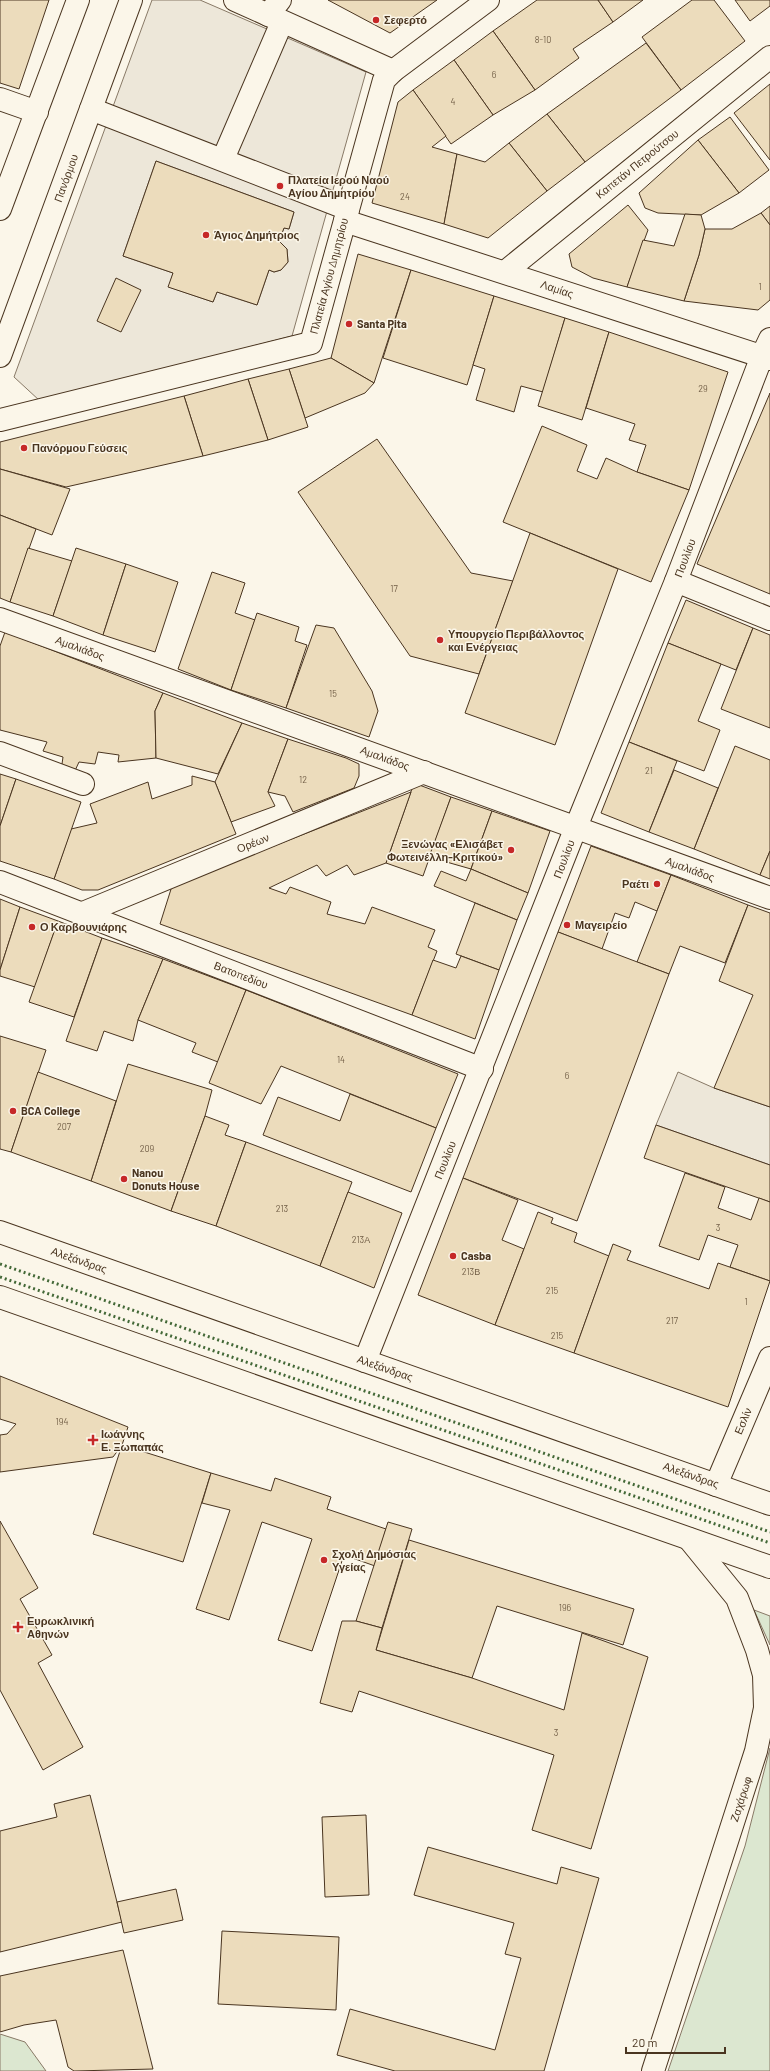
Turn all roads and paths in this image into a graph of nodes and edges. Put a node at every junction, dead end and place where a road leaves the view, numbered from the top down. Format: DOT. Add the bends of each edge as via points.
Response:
graph roads {
  1 [pos="78,0"];
  2 [pos="131,0"];
  3 [pos="235,0"];
  4 [pos="488,0"];
  5 [pos="276,12"];
  6 [pos="770,57"];
  7 [pos="393,71"];
  8 [pos="0,99"];
  9 [pos="91,109"];
  10 [pos="37,112"];
  11 [pos="223,159"];
  12 [pos="0,209"];
  13 [pos="346,215"];
  14 [pos="505,272"];
  15 [pos="767,351"];
  16 [pos="0,356"];
  17 [pos="0,420"];
  18 [pos="676,581"];
  19 [pos="0,619"];
  20 [pos="770,619"];
  21 [pos="0,753"];
  22 [pos="424,772"];
  23 [pos="82,784"];
  24 [pos="576,827"];
  25 [pos="0,882"];
  26 [pos="770,898"];
  27 [pos="83,913"];
  28 [pos="482,1069"];
  29 [pos="0,1232"];
  30 [pos="0,1297"];
  31 [pos="770,1358"];
  32 [pos="365,1360"];
  33 [pos="716,1485"];
  34 [pos="770,1504"];
  35 [pos="689,1538"];
  36 [pos="770,1567"];
  37 [pos="653,2071"];
  1 -- 10 [label="street"];
  2 -- 9 [label="street, Πανόρμου"];
  3 -- 5 [label="street"];
  4 -- 7 [label="street, Πλατεία Αγίου Δημητρίου"];
  5 -- 7 [label="street"];
  5 -- 11 [label="street"];
  6 -- 14 [label="street, Καπετάν Πετρούτσου"];
  7 -- 13 [label="street, Πλατεία Αγίου Δημητρίου" via="384,80"];
  8 -- 10 [label="street"];
  9 -- 11 [label="street, Λαμίας"];
  9 -- 16 [label="street, Πανόρμου"];
  10 -- 12 [label="street"];
  11 -- 13 [label="street, Λαμίας"];
  13 -- 14 [label="street, Λαμίας"];
  13 -- 17 [label="street, Πλατεία Αγίου Δημητρίου" via="311,344"];
  14 -- 15 [label="street, Λαμίας"];
  15 -- 18 [label="street, Πουλίου"];
  18 -- 20 [label="street"];
  18 -- 24 [label="street, Πουλίου"];
  19 -- 22 [label="street, Αμαλιάδος"];
  21 -- 23 [label="street"];
  22 -- 24 [label="street, Αμαλιάδος"];
  22 -- 27 [label="street, Ορέων"];
  24 -- 26 [label="street, Αμαλιάδος"];
  24 -- 28 [label="street, Πουλίου"];
  25 -- 27 [label="street, Βατοπεδίου"];
  27 -- 28 [label="street, Βατοπεδίου"];
  28 -- 32 [label="street, Πουλίου"];
  29 -- 32 [label="street, Αλεξάνδρας"];
  30 -- 35 [label="street"];
  31 -- 33 [label="street, Εσλίν"];
  32 -- 33 [label="street, Αλεξάνδρας"];
  33 -- 34 [label="street, Αλεξάνδρας"];
  35 -- 36 [label="street"];
  35 -- 37 [label="street, Ζαχάρωφ" via="737,1598 764,1675 765,1708 756,1751"];
}
